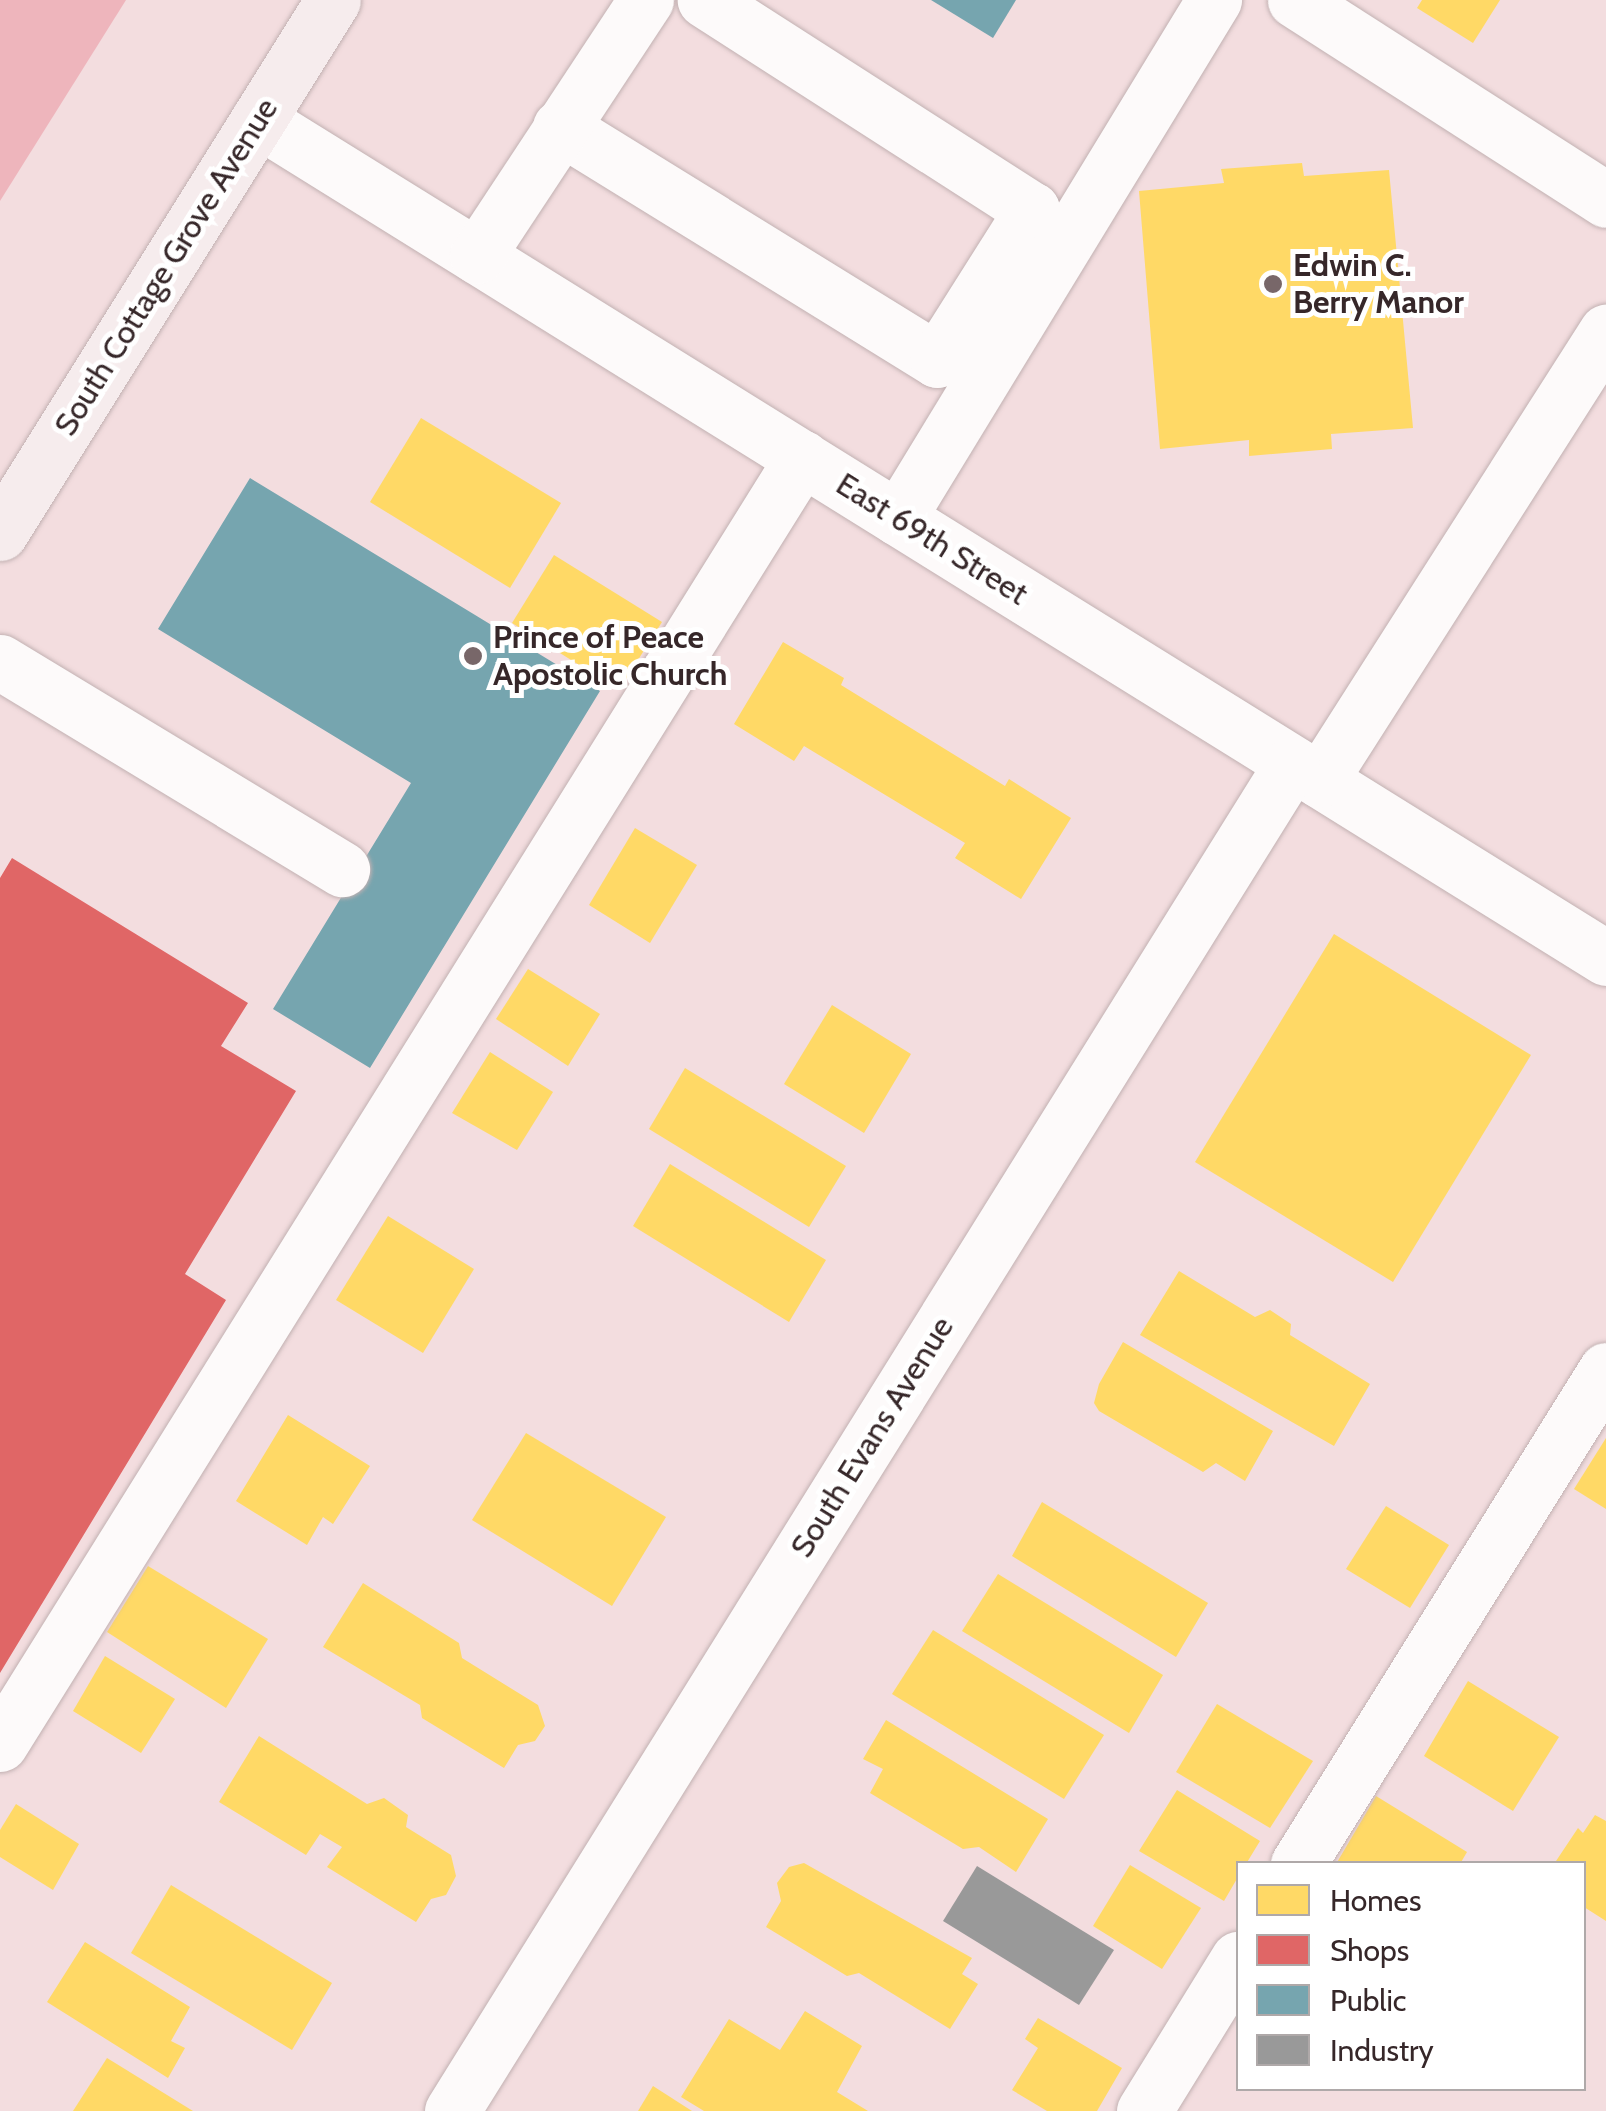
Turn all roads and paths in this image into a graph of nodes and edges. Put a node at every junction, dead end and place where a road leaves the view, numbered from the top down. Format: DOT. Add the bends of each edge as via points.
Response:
graph roads {
  1 [pos="333,0"];
  2 [pos="646,0"];
  3 [pos="704,0"];
  4 [pos="1214,0"];
  5 [pos="1295,0"];
  6 [pos="258,120"];
  7 [pos="560,127"];
  8 [pos="1606,200"];
  9 [pos="478,256"];
  10 [pos="985,329"];
  11 [pos="1606,332"];
  12 [pos="802,458"];
  13 [pos="898,518"];
  14 [pos="0,534"];
  15 [pos="0,662"];
  16 [pos="1306,772"];
  17 [pos="342,870"];
  18 [pos="1606,958"];
  19 [pos="1606,1370"];
  20 [pos="0,1744"];
  21 [pos="1300,1861"];
  22 [pos="1236,1963"];
  23 [pos="452,2111"];
  24 [pos="1144,2111"];
  1 -- 6 [label="main road, South Cottage Grove Avenue"];
  2 -- 7 [label="street"];
  3 -- 10 [label="street" via="1032,210"];
  4 -- 10 [label="street"];
  5 -- 8 [label="street"];
  6 -- 9 [label="street, East 69th Street"];
  6 -- 14 [label="main road, South Cottage Grove Avenue"];
  7 -- 9 [label="street"];
  7 -- 10 [label="street" via="937,360"];
  9 -- 12 [label="street, East 69th Street"];
  10 -- 13 [label="street"];
  11 -- 16 [label="street, South Evans Avenue"];
  12 -- 13 [label="street, East 69th Street"];
  12 -- 20 [label="street"];
  13 -- 16 [label="street, East 69th Street"];
  15 -- 17 [label="street"];
  16 -- 18 [label="street, East 69th Street"];
  16 -- 23 [label="street, South Evans Avenue"];
  19 -- 21 [label="street"];
  22 -- 24 [label="street"];
}
